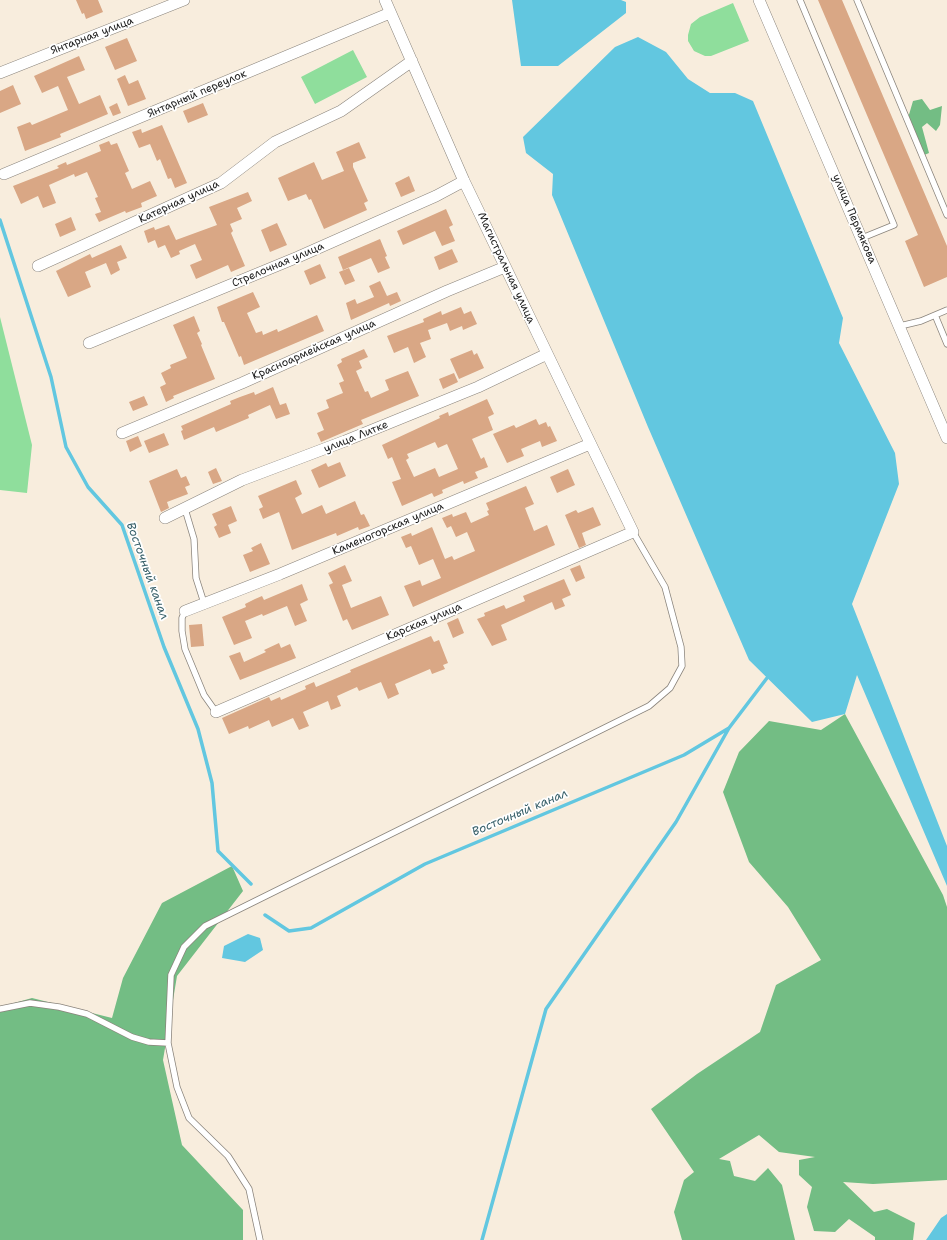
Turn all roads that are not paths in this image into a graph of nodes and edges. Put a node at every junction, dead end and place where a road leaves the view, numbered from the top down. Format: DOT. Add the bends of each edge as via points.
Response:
graph roads {
  1 [pos="184,0"];
  2 [pos="385,0"];
  3 [pos="759,0"];
  4 [pos="800,0"];
  5 [pos="856,0"];
  6 [pos="390,13"];
  7 [pos="412,60"];
  8 [pos="0,72"];
  9 [pos="4,174"];
  10 [pos="464,181"];
  11 [pos="947,215"];
  12 [pos="862,238"];
  13 [pos="38,266"];
  14 [pos="505,267"];
  15 [pos="947,310"];
  16 [pos="935,315"];
  17 [pos="900,326"];
  18 [pos="89,342"];
  19 [pos="947,344"];
  20 [pos="547,354"];
  21 [pos="122,433"];
  22 [pos="947,438"];
  23 [pos="590,444"];
  24 [pos="185,509"];
  25 [pos="165,518"];
  26 [pos="633,532"];
  27 [pos="204,604"];
  28 [pos="185,611"];
  29 [pos="216,712"];
  30 [pos="0,1009"];
  31 [pos="168,1043"];
  32 [pos="260,1240"];
  1 -- 8 [label="street, Янтарная улица"];
  2 -- 6 [label="street, Магистральная улица"];
  3 -- 12 [label="street, улица Пермякова"];
  4 -- 12 [label="lane" via="894,225"];
  5 -- 11 [label="lane"];
  6 -- 7 [label="street, Магистральная улица"];
  6 -- 9 [label="street, Янтарный переулок"];
  7 -- 10 [label="street, Магистральная улица"];
  7 -- 13 [label="street, Катерная улица" via="341,111 275,142 221,183"];
  10 -- 14 [label="street, Магистральная улица"];
  10 -- 18 [label="street, Стрелочная улица" via="298,257"];
  12 -- 17 [label="street, улица Пермякова"];
  14 -- 20 [label="street, Магистральная улица"];
  14 -- 21 [label="street, Красноармейская улица"];
  15 -- 16 [label="lane"];
  16 -- 17 [label="lane"];
  16 -- 19 [label="lane"];
  17 -- 22 [label="street, улица Пермякова"];
  20 -- 23 [label="street, Магистральная улица"];
  20 -- 24 [label="street, улица Литке" via="448,399 242,480"];
  23 -- 26 [label="street, Магистральная улица"];
  23 -- 27 [label="street, Каменогорская улица"];
  24 -- 25 [label="street, улица Литке"];
  24 -- 27 [label="lane" via="194,539 196,578"];
  26 -- 29 [label="street, Карская улица"];
  26 -- 31 [label="lane" via="665,587 681,647 682,666 670,688 649,706 205,926 184,947 171,975"];
  27 -- 28 [label="street, Каменогорская улица"];
  28 -- 29 [label="lane" via="182,631 185,649 204,694"];
  30 -- 31 [label="lane" via="30,1003 59,1007 86,1014 132,1037 149,1042"];
  31 -- 32 [label="lane" via="177,1087 189,1118 228,1156 249,1189"];
}
